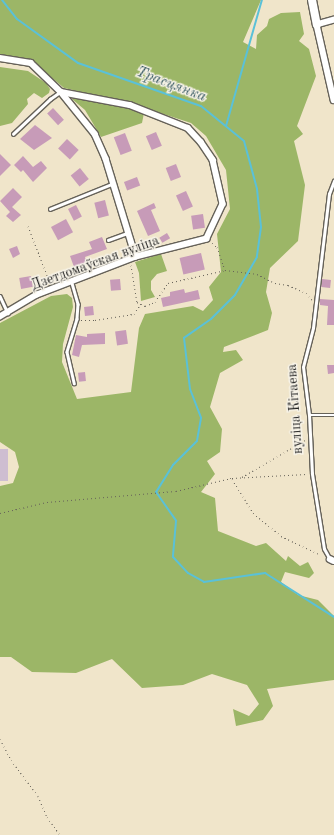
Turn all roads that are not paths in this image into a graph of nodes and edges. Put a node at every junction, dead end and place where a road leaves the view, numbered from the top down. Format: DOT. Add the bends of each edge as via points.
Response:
graph roads {
  1 [pos="312,0"];
  2 [pos="334,20"];
  3 [pos="316,25"];
  4 [pos="0,58"];
  5 [pos="61,92"];
  6 [pos="334,100"];
  7 [pos="13,134"];
  8 [pos="334,181"];
  9 [pos="113,183"];
  10 [pos="50,209"];
  11 [pos="128,233"];
  12 [pos="108,240"];
  13 [pos="136,257"];
  14 [pos="72,282"];
  15 [pos="0,296"];
  16 [pos="8,313"];
  17 [pos="0,317"];
  18 [pos="74,383"];
  19 [pos="309,415"];
  20 [pos="334,415"];
  21 [pos="332,560"];
  1 -- 3 [label="street"];
  2 -- 3 [label="street"];
  3 -- 6 [label="street"];
  4 -- 5 [label="street" via="31,63"];
  5 -- 7 [label="lane"];
  5 -- 9 [label="street" via="95,134"];
  5 -- 13 [label="street, Дзетдомаўская вуліца" via="130,105 188,128 213,160 224,204 207,239"];
  8 -- 19 [label="lane, вуліца Кітаева" via="329,194 313,328 302,367"];
  9 -- 10 [label="lane"];
  9 -- 11 [label="street"];
  11 -- 12 [label="lane"];
  11 -- 13 [label="street"];
  13 -- 14 [label="street, Дзетдомаўская вуліца"];
  14 -- 16 [label="street, Дзетдомаўская вуліца" via="37,295"];
  14 -- 18 [label="lane" via="78,304 67,352"];
  15 -- 16 [label="lane"];
  16 -- 17 [label="street, Дзетдомаўская вуліца"];
  19 -- 20 [label="lane"];
  19 -- 21 [label="lane, вуліца Кітаева" via="312,474 324,549"];
}
